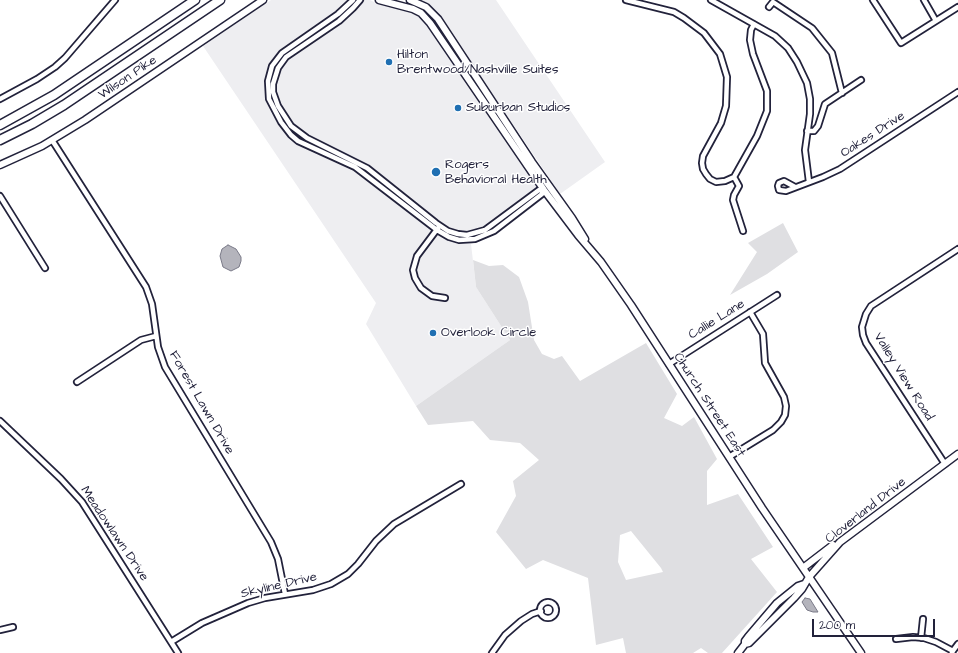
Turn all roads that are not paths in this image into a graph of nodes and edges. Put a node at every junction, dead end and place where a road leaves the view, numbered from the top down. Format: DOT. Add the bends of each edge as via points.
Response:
graph roads {
  1 [pos="115,0"];
  2 [pos="195,0"];
  3 [pos="220,0"];
  4 [pos="263,0"];
  5 [pos="353,0"];
  6 [pos="360,0"];
  7 [pos="379,0"];
  8 [pos="414,0"];
  9 [pos="626,0"];
  10 [pos="711,0"];
  11 [pos="873,0"];
  12 [pos="924,0"];
  13 [pos="958,7"];
  14 [pos="769,8"];
  15 [pos="936,21"];
  16 [pos="754,24"];
  17 [pos="861,80"];
  18 [pos="958,92"];
  19 [pos="842,93"];
  20 [pos="0,99"];
  21 [pos="0,125"];
  22 [pos="807,131"];
  23 [pos="0,140"];
  24 [pos="52,140"];
  25 [pos="0,165"];
  26 [pos="734,177"];
  27 [pos="809,182"];
  28 [pos="795,187"];
  29 [pos="543,190"];
  30 [pos="0,196"];
  31 [pos="438,228"];
  32 [pos="743,231"];
  33 [pos="589,246"];
  34 [pos="958,249"];
  35 [pos="45,268"];
  36 [pos="777,294"];
  37 [pos="445,298"];
  38 [pos="750,312"];
  39 [pos="156,336"];
  40 [pos="669,364"];
  41 [pos="77,382"];
  42 [pos="0,421"];
  43 [pos="958,454"];
  44 [pos="729,457"];
  45 [pos="945,464"];
  46 [pos="461,484"];
  47 [pos="845,538"];
  48 [pos="803,568"];
  49 [pos="809,577"];
  50 [pos="285,594"];
  51 [pos="541,611"];
  52 [pos="923,619"];
  53 [pos="13,627"];
  54 [pos="0,630"];
  55 [pos="921,638"];
  56 [pos="896,640"];
  57 [pos="172,642"];
  58 [pos="958,644"];
  59 [pos="952,652"];
  60 [pos="178,653"];
  61 [pos="492,653"];
  62 [pos="738,653"];
  63 [pos="861,653"];
  1 -- 20 [label="street" via="58,65"];
  2 -- 21 [label="highway" via="67,87"];
  3 -- 23 [label="highway" via="64,105"];
  4 -- 24 [label="main road, Wilson Pike" via="86,120"];
  5 -- 31 [label="street" via="338,14 277,58 268,77 269,99 295,138 355,167"];
  6 -- 31 [label="street" via="339,21 281,62 274,84 275,100 291,126 299,133 367,168"];
  7 -- 29 [label="main road, Church Street East" via="413,9 426,18"];
  8 -- 33 [label="main road, Church Street East" via="430,10 444,28"];
  9 -- 26 [label="street" via="674,12 693,23 717,49 726,76 726,106 721,123 703,156 702,166 713,181"];
  10 -- 16 [label="street"];
  11 -- 15 [label="street" via="901,43"];
  12 -- 15 [label="street"];
  13 -- 15 [label="street"];
  14 -- 19 [label="street" via="773,2 812,28 832,54"];
  16 -- 22 [label="street" via="784,44 801,68 810,99"];
  16 -- 26 [label="street" via="750,40 767,91 768,108 757,136"];
  17 -- 19 [label="street"];
  18 -- 27 [label="street, Oakes Drive" via="845,166"];
  19 -- 22 [label="street" via="824,105 817,128 812,132"];
  22 -- 27 [label="street" via="805,154"];
  24 -- 25 [label="main road, Wilson Pike"];
  24 -- 39 [label="street, Forest Lawn Drive" via="146,287 153,307"];
  26 -- 32 [label="street" via="739,186 733,200"];
  27 -- 28 [label="street, Oakes Drive"];
  29 -- 31 [label="street" via="539,190 485,230 467,235"];
  29 -- 33 [label="main road, Church Street East"];
  30 -- 35 [label="street"];
  31 -- 37 [label="street" via="417,256 414,274 423,291"];
  33 -- 40 [label="main road, Church Street East" via="632,305"];
  34 -- 45 [label="street, Valley View Road" via="872,306 862,327 866,343"];
  36 -- 38 [label="street, Callie Lane"];
  38 -- 40 [label="street, Callie Lane"];
  38 -- 44 [label="street" via="763,334 765,363 784,397 785,415 773,430"];
  39 -- 41 [label="street" via="141,340"];
  39 -- 50 [label="street, Forest Lawn Drive" via="168,372 272,542"];
  40 -- 44 [label="main road, Church Street East"];
  42 -- 57 [label="street, Meadowlawn Drive" via="82,502"];
  43 -- 45 [label="main road, Cloverland Drive"];
  44 -- 48 [label="main road, Church Street East"];
  45 -- 47 [label="main road, Cloverland Drive"];
  46 -- 50 [label="street, Skyline Drive" via="394,524 376,541 358,564 340,579 313,590"];
  47 -- 48 [label="main road"];
  47 -- 49 [label="main road, Cloverland Drive"];
  48 -- 49 [label="main road, Church Street East"];
  49 -- 62 [label="main road, Cloverland Drive" via="777,616"];
  49 -- 63 [label="main road"];
  50 -- 57 [label="street, Skyline Drive" via="241,606 202,623"];
  51 -- 61 [label="street" via="521,621 505,635"];
  52 -- 55 [label="street"];
  53 -- 54 [label="street"];
  55 -- 56 [label="street"];
  55 -- 59 [label="street" via="936,642"];
  57 -- 60 [label="street, Meadowlawn Drive"];
  58 -- 59 [label="street"];
}
